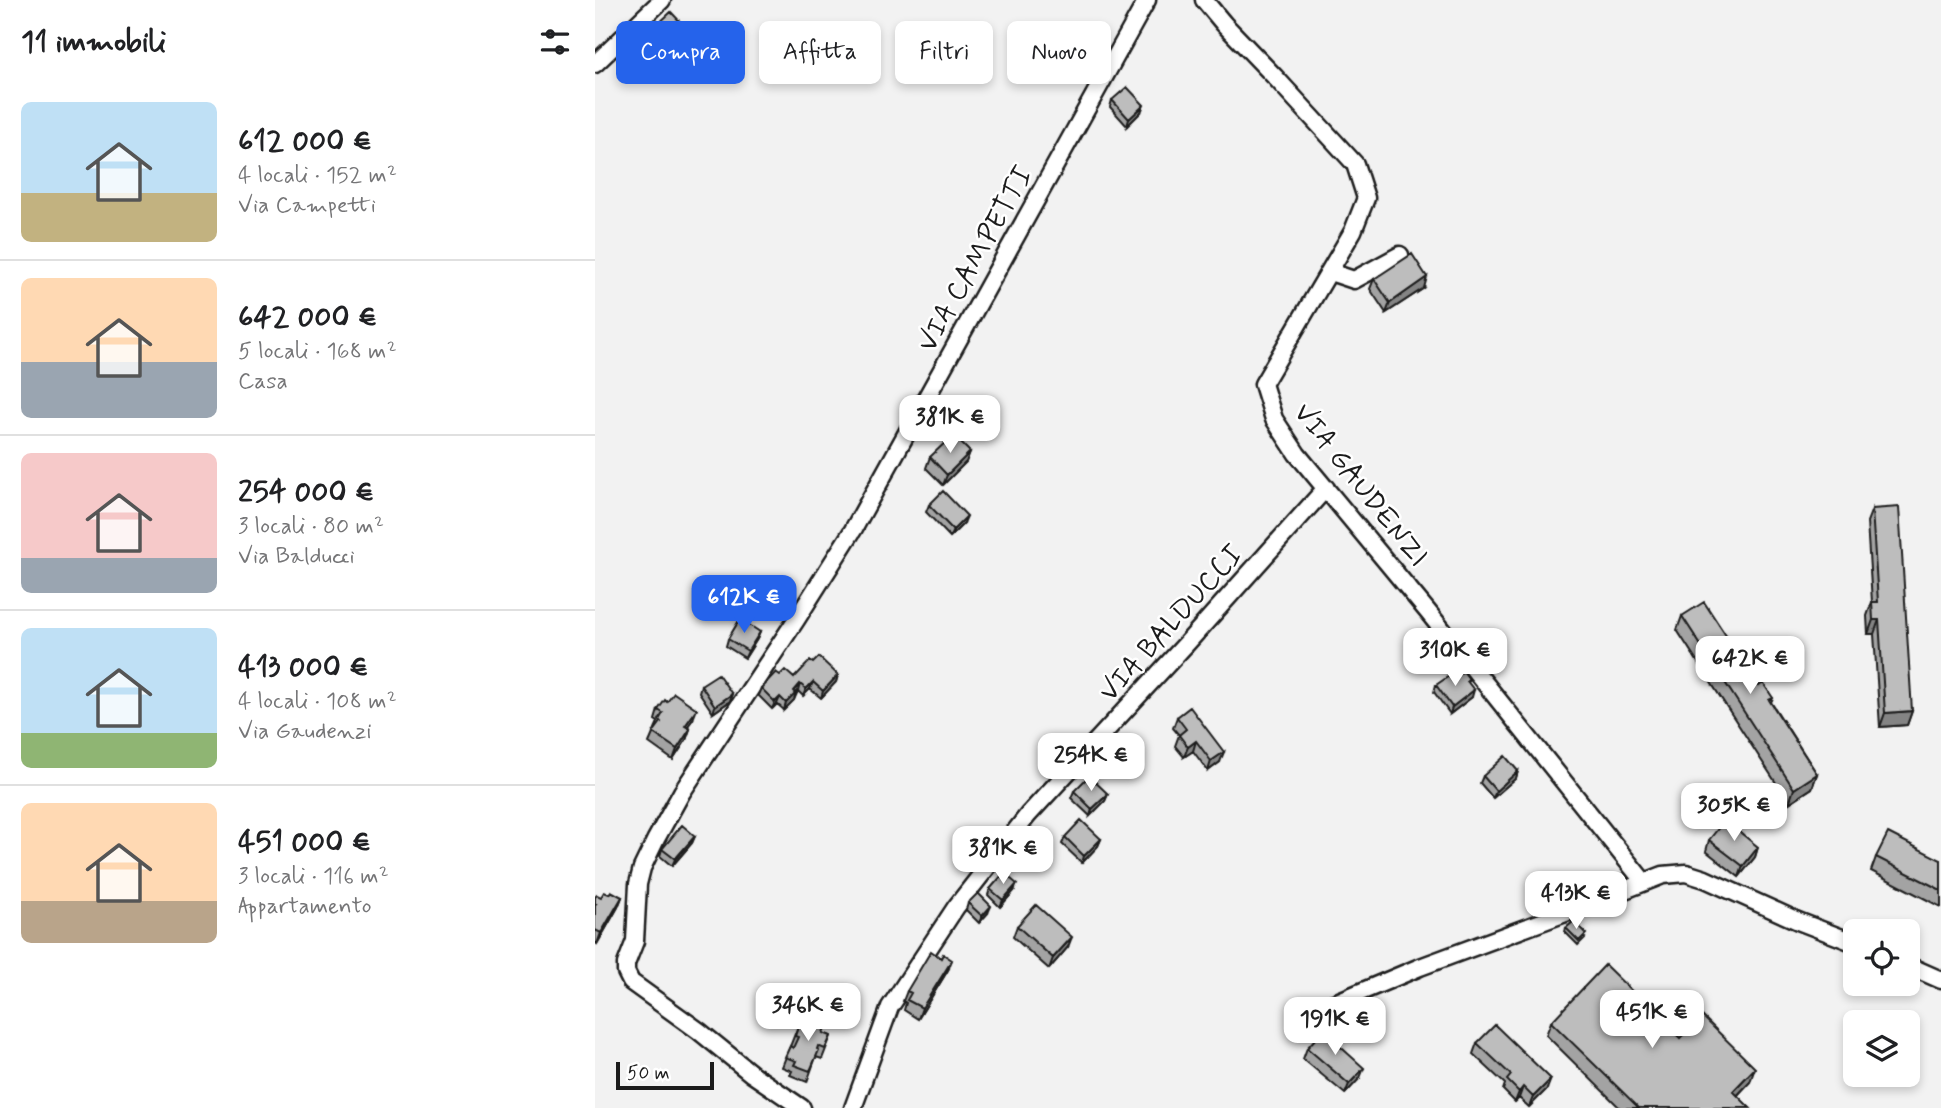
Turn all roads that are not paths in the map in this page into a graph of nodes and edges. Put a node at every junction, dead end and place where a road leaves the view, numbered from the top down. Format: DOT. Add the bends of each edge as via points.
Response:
graph roads {
  1 [pos="662,0"];
  2 [pos="1147,0"];
  3 [pos="1204,0"];
  4 [pos="595,64"];
  5 [pos="1401,255"];
  6 [pos="1330,272"];
  7 [pos="1326,488"];
  8 [pos="1644,882"];
  9 [pos="1843,938"];
  10 [pos="1920,971"];
  11 [pos="1941,980"];
  12 [pos="1313,1013"];
  13 [pos="801,1108"];
  14 [pos="853,1108"];
  1 -- 4 [label="street"];
  2 -- 13 [label="street, VIA CAMPETTI" via="853,530 682,792 642,868 635,941 626,964 631,982"];
  3 -- 6 [label="street, VIA GAUDENZI" via="1355,164 1366,198"];
  5 -- 6 [label="street" via="1354,280"];
  6 -- 7 [label="street, VIA GAUDENZI" via="1263,384 1274,419"];
  7 -- 8 [label="street, VIA GAUDENZI"];
  7 -- 14 [label="street, VIA BALDUCCI" via="1028,815 956,907 890,1007"];
  8 -- 9 [label="street" via="1686,873"];
  8 -- 12 [label="street"];
  10 -- 11 [label="street"];
}
